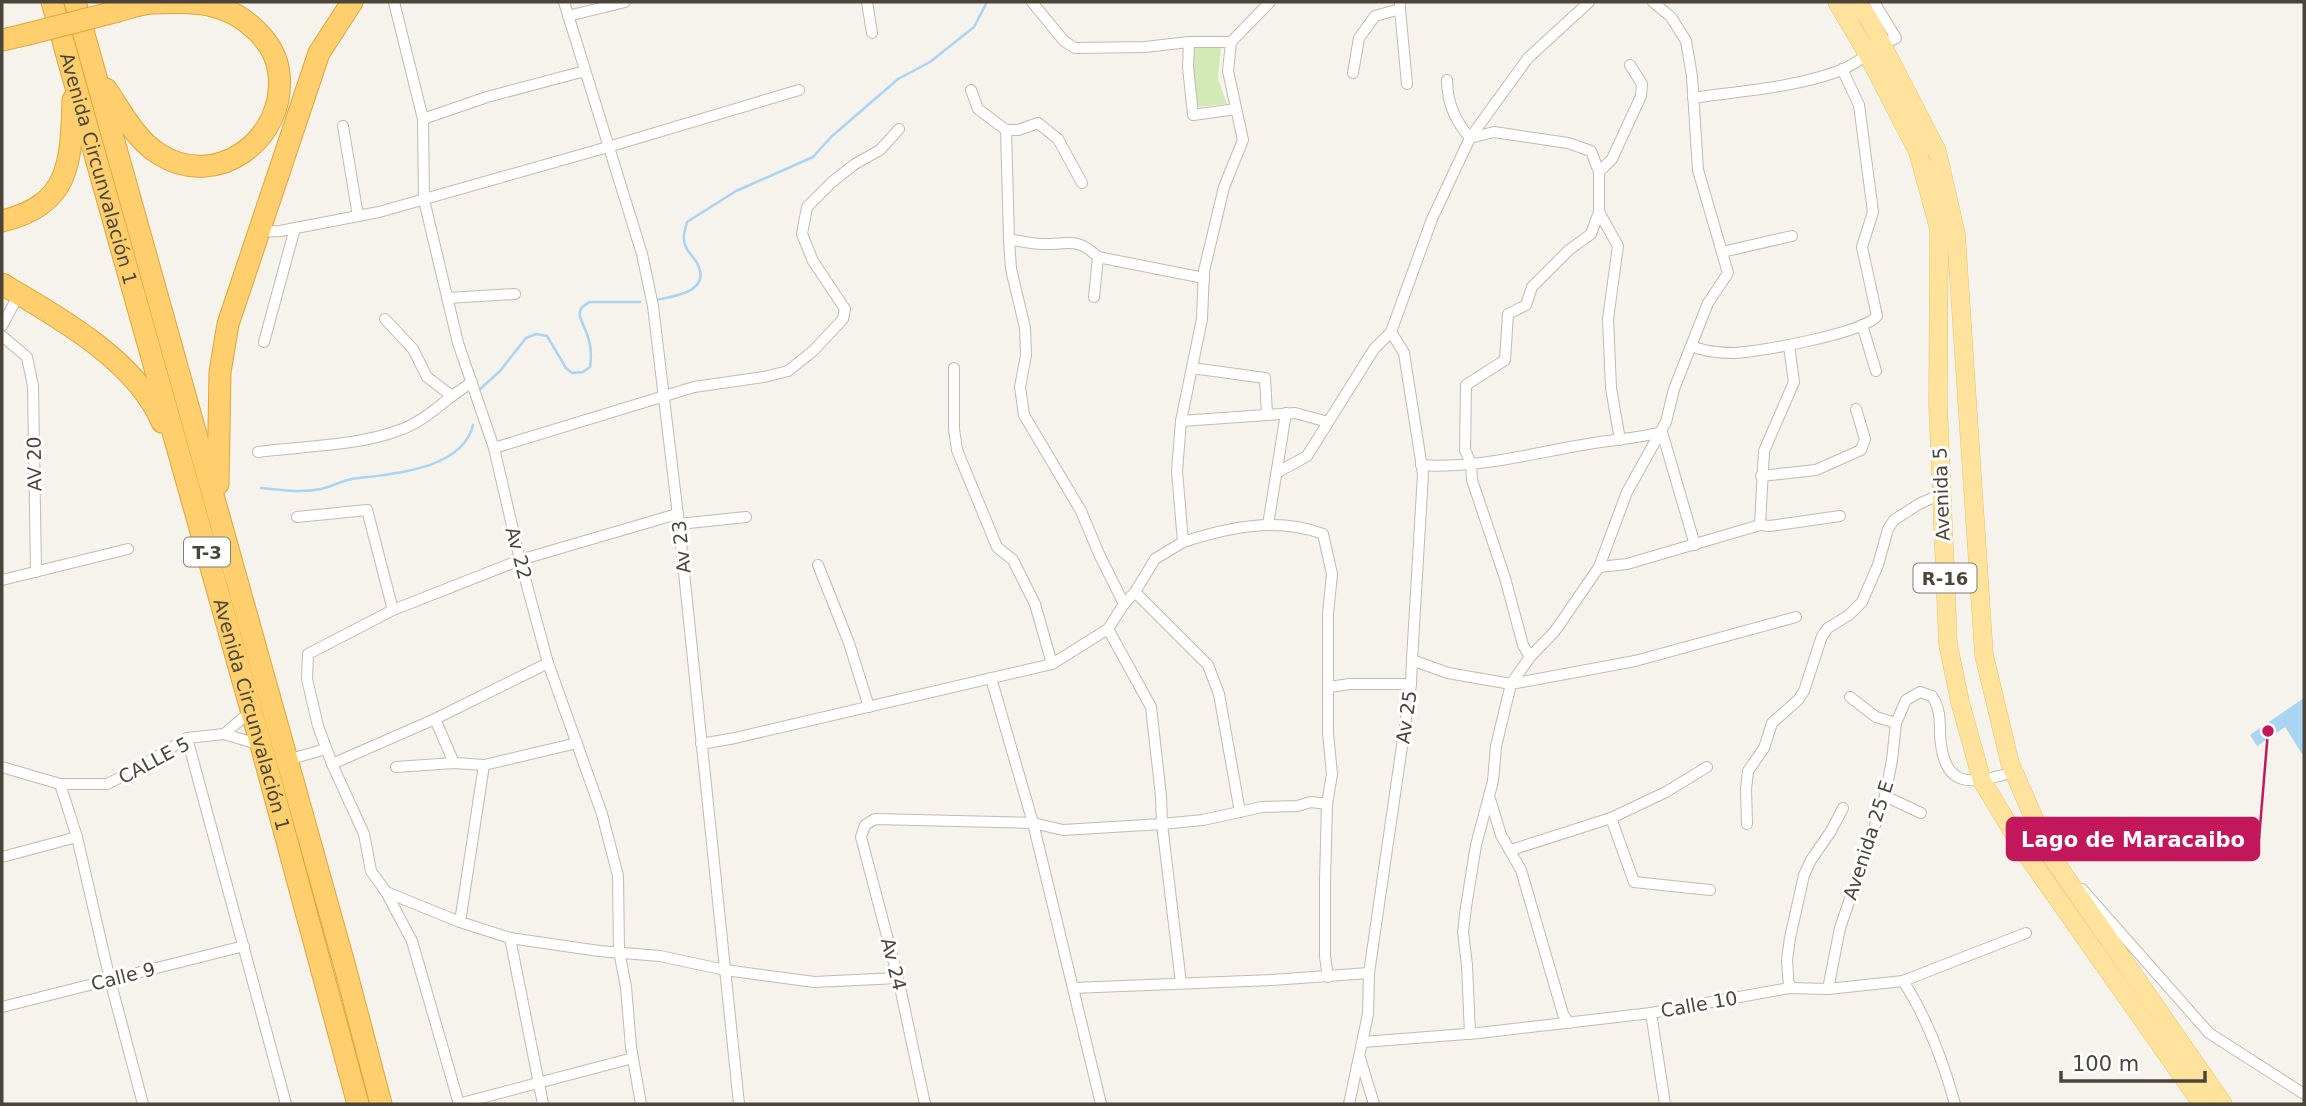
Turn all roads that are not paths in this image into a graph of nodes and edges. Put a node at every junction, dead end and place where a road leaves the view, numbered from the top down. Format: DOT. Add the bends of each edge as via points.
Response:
graph roads {
  1 [pos="52,2"];
  2 [pos="75,2"];
  3 [pos="98,2"];
  4 [pos="153,2"];
  5 [pos="352,2"];
  6 [pos="394,2"];
  7 [pos="564,2"];
  8 [pos="625,2"];
  9 [pos="867,2"];
  10 [pos="1032,2"];
  11 [pos="1270,2"];
  12 [pos="1589,2"];
  13 [pos="1653,2"];
  14 [pos="1837,2"];
  15 [pos="1856,2"];
  16 [pos="1874,2"];
  17 [pos="1400,6"];
  18 [pos="568,16"];
  19 [pos="15,28"];
  20 [pos="872,33"];
  21 [pos="2,40"];
  22 [pos="1189,41"];
  23 [pos="1231,41"];
  24 [pos="1875,48"];
  25 [pos="1630,65"];
  26 [pos="1842,69"];
  27 [pos="585,71"];
  28 [pos="95,73"];
  29 [pos="1353,73"];
  30 [pos="73,77"];
  31 [pos="1447,80"];
  32 [pos="1406,84"];
  33 [pos="799,90"];
  34 [pos="971,90"];
  35 [pos="1693,98"];
  36 [pos="1236,109"];
  37 [pos="423,119"];
  38 [pos="343,126"];
  39 [pos="899,129"];
  40 [pos="1006,130"];
  41 [pos="1470,138"];
  42 [pos="608,147"];
  43 [pos="1600,172"];
  44 [pos="1082,183"];
  45 [pos="424,200"];
  46 [pos="1599,212"];
  47 [pos="358,216"];
  48 [pos="2,221"];
  49 [pos="295,229"];
  50 [pos="259,232"];
  51 [pos="1792,236"];
  52 [pos="1009,239"];
  53 [pos="1722,252"];
  54 [pos="1098,257"];
  55 [pos="1204,278"];
  56 [pos="10,289"];
  57 [pos="515,294"];
  58 [pos="1094,297"];
  59 [pos="447,298"];
  60 [pos="385,319"];
  61 [pos="1862,325"];
  62 [pos="2,326"];
  63 [pos="1391,332"];
  64 [pos="2,336"];
  65 [pos="264,342"];
  66 [pos="1692,346"];
  67 [pos="1789,346"];
  68 [pos="954,368"];
  69 [pos="1192,368"];
  70 [pos="1876,371"];
  71 [pos="472,382"];
  72 [pos="452,396"];
  73 [pos="663,396"];
  74 [pos="1856,409"];
  75 [pos="1286,413"];
  76 [pos="1267,414"];
  77 [pos="1181,421"];
  78 [pos="1328,422"];
  79 [pos="1662,432"];
  80 [pos="1620,440"];
  81 [pos="494,448"];
  82 [pos="258,452"];
  83 [pos="1471,464"];
  84 [pos="1421,465"];
  85 [pos="1278,472"];
  86 [pos="186,475"];
  87 [pos="1761,476"];
  88 [pos="1941,494"];
  89 [pos="218,510"];
  90 [pos="1840,516"];
  91 [pos="296,517"];
  92 [pos="746,517"];
  93 [pos="678,519"];
  94 [pos="1268,525"];
  95 [pos="1760,525"];
  96 [pos="1183,542"];
  97 [pos="1695,545"];
  98 [pos="128,549"];
  99 [pos="520,560"];
  100 [pos="818,565"];
  101 [pos="1599,567"];
  102 [pos="36,572"];
  103 [pos="2,580"];
  104 [pos="1135,592"];
  105 [pos="1124,604"];
  106 [pos="393,610"];
  107 [pos="1796,617"];
  108 [pos="1108,629"];
  109 [pos="1530,657"];
  110 [pos="1412,660"];
  111 [pos="548,663"];
  112 [pos="1052,664"];
  113 [pos="991,678"];
  114 [pos="1411,684"];
  115 [pos="1511,684"];
  116 [pos="1329,687"];
  117 [pos="1850,697"];
  118 [pos="869,707"];
  119 [pos="251,711"];
  120 [pos="435,719"];
  121 [pos="1896,723"];
  122 [pos="224,734"];
  123 [pos="187,738"];
  124 [pos="577,743"];
  125 [pos="701,744"];
  126 [pos="261,745"];
  127 [pos="326,749"];
  128 [pos="287,760"];
  129 [pos="454,762"];
  130 [pos="332,764"];
  131 [pos="484,765"];
  132 [pos="2,767"];
  133 [pos="396,767"];
  134 [pos="1707,767"];
  135 [pos="2014,772"];
  136 [pos="1982,781"];
  137 [pos="60,784"];
  138 [pos="1489,794"];
  139 [pos="1885,796"];
  140 [pos="1327,804"];
  141 [pos="1843,808"];
  142 [pos="1240,812"];
  143 [pos="1921,813"];
  144 [pos="1611,818"];
  145 [pos="1033,823"];
  146 [pos="1162,824"];
  147 [pos="1747,824"];
  148 [pos="77,837"];
  149 [pos="1511,850"];
  150 [pos="2049,853"];
  151 [pos="2,857"];
  152 [pos="1710,890"];
  153 [pos="386,892"];
  154 [pos="460,922"];
  155 [pos="2026,933"];
  156 [pos="510,938"];
  157 [pos="244,946"];
  158 [pos="619,951"];
  159 [pos="725,970"];
  160 [pos="1369,973"];
  161 [pos="1328,977"];
  162 [pos="898,978"];
  163 [pos="110,980"];
  164 [pos="1903,981"];
  165 [pos="1181,983"];
  166 [pos="1073,988"];
  167 [pos="1789,988"];
  168 [pos="1828,989"];
  169 [pos="2,1007"];
  170 [pos="1651,1013"];
  171 [pos="1569,1023"];
  172 [pos="1470,1034"];
  173 [pos="1363,1042"];
  174 [pos="1359,1055"];
  175 [pos="633,1058"];
  176 [pos="538,1083"];
  177 [pos="2304,1094"];
  178 [pos="143,1104"];
  179 [pos="286,1104"];
  180 [pos="358,1104"];
  181 [pos="381,1104"];
  182 [pos="458,1104"];
  183 [pos="543,1104"];
  184 [pos="640,1104"];
  185 [pos="739,1104"];
  186 [pos="925,1104"];
  187 [pos="1101,1104"];
  188 [pos="1349,1104"];
  189 [pos="1374,1104"];
  190 [pos="1665,1104"];
  191 [pos="1955,1104"];
  192 [pos="2202,1104"];
  193 [pos="2223,1104"];
  1 -- 30 [label="highway, Avenida Circunvalación 1 / T-3"];
  2 -- 28 [label="highway, Avenida Circunvalación 1 / T-3"];
  3 -- 19 [label="highway"];
  4 -- 19 [label="highway, bridge"];
  4 -- 28 [label="highway" via="213,6 247,22 269,46 279,74 276,107 263,134 238,157 217,167 185,167 158,153 129,124"];
  5 -- 50 [label="highway" via="319,53"];
  6 -- 37 [label="street, Av 22"];
  7 -- 18 [label="street, Av 23"];
  8 -- 18 [label="street"];
  9 -- 20 [label="street"];
  10 -- 22 [label="street" via="1075,48"];
  11 -- 23 [label="street"];
  12 -- 41 [label="street" via="1528,58"];
  13 -- 35 [label="street" via="1671,17 1686,41"];
  14 -- 24 [label="main road, Avenida 5 / R-16"];
  15 -- 24 [label="main road, Avenida 5 / R-16" via="1870,21"];
  16 -- 24 [label="street" via="1896,38"];
  17 -- 29 [label="street" via="1375,16 1359,38"];
  17 -- 32 [label="street"];
  18 -- 27 [label="street, Av 23"];
  19 -- 21 [label="highway"];
  22 -- 23 [label="street"];
  22 -- 36 [label="street" via="1194,115"];
  23 -- 36 [label="street" via="1228,71"];
  24 -- 26 [label="street"];
  24 -- 88 [label="main road, Avenida 5 / R-16" via="1918,152 1938,229"];
  24 -- 135 [label="main road, Avenida 5 / R-16" via="1937,151 1956,234 1984,655"];
  25 -- 43 [label="street" via="1642,84 1642,96 1612,159"];
  26 -- 35 [label="street" via="1767,88"];
  26 -- 61 [label="street" via="1858,105 1873,212 1862,247 1877,316"];
  27 -- 37 [label="street"];
  27 -- 42 [label="street, Av 23"];
  28 -- 89 [label="highway, Avenida Circunvalación 1 / T-3"];
  30 -- 48 [label="highway" via="72,145 64,177 47,201 23,216"];
  30 -- 86 [label="highway, Avenida Circunvalación 1 / T-3"];
  31 -- 41 [label="street" via="1447,96"];
  33 -- 42 [label="street"];
  34 -- 40 [label="street" via="978,109"];
  35 -- 53 [label="street" via="1698,170"];
  36 -- 55 [label="street" via="1243,141 1224,187"];
  37 -- 45 [label="street, Av 22"];
  38 -- 47 [label="street"];
  39 -- 73 [label="street" via="880,150 847,170 807,207 802,234 813,261 841,299 843,319 788,371"];
  40 -- 44 [label="street" via="1038,123 1058,139"];
  40 -- 52 [label="street"];
  41 -- 43 [label="street" via="1494,132 1568,143 1591,151"];
  41 -- 63 [label="street" via="1432,219"];
  42 -- 45 [label="street"];
  42 -- 73 [label="street, Av 23" via="642,254"];
  43 -- 46 [label="street"];
  45 -- 47 [label="street"];
  45 -- 59 [label="street, Av 22"];
  46 -- 80 [label="street" via="1618,246 1608,319 1611,388"];
  46 -- 83 [label="street" via="1591,234 1532,287 1526,305 1508,314 1505,360 1466,385 1465,450"];
  47 -- 49 [label="street"];
  49 -- 50 [label="street"];
  49 -- 65 [label="street"];
  50 -- 89 [label="highway" via="228,324 220,372"];
  51 -- 53 [label="street"];
  52 -- 54 [label="street" via="1042,244 1066,241 1080,244"];
  52 -- 105 [label="street" via="1025,328 1020,387 1024,415 1082,511"];
  53 -- 66 [label="street" via="1728,273 1708,303"];
  54 -- 55 [label="street"];
  54 -- 58 [label="street"];
  55 -- 69 [label="street"];
  56 -- 62 [label="street"];
  56 -- 86 [label="highway" via="65,321 120,364 156,407"];
  57 -- 59 [label="street"];
  59 -- 71 [label="street, Av 22"];
  60 -- 72 [label="street" via="413,349 427,377"];
  61 -- 67 [label="street"];
  61 -- 70 [label="street"];
  63 -- 78 [label="street" via="1374,349"];
  63 -- 84 [label="street, Av 25" via="1404,353"];
  64 -- 102 [label="street, AV 20" via="27,357 33,386"];
  66 -- 67 [label="street" via="1735,353"];
  66 -- 79 [label="street"];
  67 -- 87 [label="street" via="1794,382 1763,451"];
  68 -- 112 [label="street" via="957,450 997,547 1013,560 1035,604"];
  69 -- 76 [label="street" via="1265,378"];
  69 -- 77 [label="street"];
  71 -- 72 [label="street"];
  71 -- 81 [label="street, Av 22"];
  72 -- 82 [label="street" via="398,431"];
  73 -- 81 [label="street"];
  73 -- 93 [label="street, Av 23"];
  74 -- 87 [label="street" via="1865,439 1861,450 1816,470"];
  75 -- 76 [label="street"];
  75 -- 78 [label="street"];
  75 -- 85 [label="street"];
  76 -- 77 [label="street"];
  77 -- 96 [label="street" via="1177,471"];
  78 -- 85 [label="street" via="1307,456"];
  79 -- 80 [label="street"];
  79 -- 97 [label="street"];
  79 -- 101 [label="street" via="1627,492"];
  80 -- 83 [label="street"];
  81 -- 99 [label="street, Av 22"];
  83 -- 84 [label="street"];
  83 -- 109 [label="street" via="1522,645"];
  84 -- 110 [label="street, Av 25"];
  85 -- 94 [label="street"];
  86 -- 119 [label="highway, Avenida Circunvalación 1 / T-3"];
  87 -- 95 [label="street"];
  88 -- 136 [label="main road, Avenida 5 / R-16" via="1948,644"];
  88 -- 147 [label="street" via="1894,520 1861,602 1822,636 1804,691 1772,723 1764,748 1748,771"];
  89 -- 128 [label="highway, Avenida Circunvalación 1 / T-3"];
  90 -- 95 [label="street"];
  91 -- 106 [label="street" via="367,510"];
  92 -- 93 [label="street"];
  93 -- 99 [label="street"];
  93 -- 125 [label="street, Av 23"];
  94 -- 96 [label="street" via="1236,527"];
  94 -- 116 [label="street" via="1300,526 1323,534 1332,574"];
  95 -- 97 [label="street"];
  96 -- 104 [label="street" via="1155,559"];
  97 -- 101 [label="street" via="1627,565"];
  98 -- 102 [label="street"];
  99 -- 106 [label="street"];
  99 -- 111 [label="street, Av 22"];
  100 -- 118 [label="street"];
  101 -- 109 [label="street" via="1555,631"];
  102 -- 103 [label="street"];
  104 -- 105 [label="street"];
  104 -- 142 [label="street" via="1208,665 1219,694"];
  105 -- 108 [label="street"];
  106 -- 127 [label="street" via="308,654 307,679"];
  107 -- 115 [label="street" via="1635,660"];
  108 -- 112 [label="street"];
  108 -- 146 [label="street" via="1152,707"];
  109 -- 115 [label="street"];
  110 -- 114 [label="street, Av 25"];
  110 -- 115 [label="street" via="1448,673"];
  111 -- 120 [label="street"];
  111 -- 124 [label="street, Av 22"];
  112 -- 113 [label="street"];
  113 -- 118 [label="street"];
  113 -- 145 [label="street"];
  114 -- 116 [label="street"];
  114 -- 160 [label="street, Av 25"];
  115 -- 138 [label="street"];
  116 -- 140 [label="street" via="1332,774"];
  117 -- 121 [label="street" via="1877,718"];
  118 -- 125 [label="street"];
  119 -- 122 [label="street"];
  119 -- 126 [label="highway, Avenida Circunvalación 1 / T-3"];
  120 -- 129 [label="street"];
  120 -- 130 [label="street"];
  121 -- 136 [label="street, Avenida 25 E" via="1900,709 1913,695 1932,696 1939,711 1941,747 1951,772 1958,778"];
  121 -- 139 [label="street, Avenida 25 E"];
  122 -- 123 [label="street, CALLE 5"];
  122 -- 126 [label="street"];
  123 -- 137 [label="street, CALLE 5" via="107,784"];
  123 -- 157 [label="street"];
  124 -- 131 [label="street"];
  124 -- 158 [label="street, Av 22" via="618,876"];
  125 -- 159 [label="street, Av 23"];
  126 -- 180 [label="highway, Avenida Circunvalación 1 / T-3"];
  127 -- 128 [label="street"];
  127 -- 130 [label="street"];
  128 -- 181 [label="highway, Avenida Circunvalación 1 / T-3"];
  129 -- 131 [label="street"];
  129 -- 133 [label="street"];
  130 -- 153 [label="street" via="364,834 371,871"];
  131 -- 154 [label="street"];
  132 -- 137 [label="street, CALLE 5"];
  134 -- 144 [label="street"];
  135 -- 136 [label="street"];
  135 -- 150 [label="main road, Avenida 5 / R-16"];
  136 -- 192 [label="main road, Avenida 5 / R-16" via="2027,855"];
  137 -- 148 [label="street"];
  138 -- 149 [label="street"];
  138 -- 172 [label="street" via="1463,932"];
  139 -- 143 [label="street"];
  139 -- 168 [label="street, Avenida 25 E" via="1840,928"];
  140 -- 142 [label="street"];
  140 -- 161 [label="street"];
  141 -- 167 [label="street" via="1804,875 1788,949"];
  142 -- 146 [label="street"];
  144 -- 149 [label="street"];
  144 -- 152 [label="street" via="1634,882"];
  145 -- 146 [label="street" via="1063,830"];
  145 -- 162 [label="street, Av 24" via="875,819 865,825 861,837"];
  145 -- 166 [label="street"];
  146 -- 165 [label="street"];
  148 -- 151 [label="street"];
  148 -- 163 [label="street"];
  149 -- 171 [label="street"];
  150 -- 177 [label="street" via="2209,1033"];
  150 -- 193 [label="main road, Avenida 5 / R-16"];
  153 -- 154 [label="street"];
  153 -- 182 [label="street" via="412,942"];
  154 -- 156 [label="street"];
  155 -- 164 [label="street, Calle 10"];
  156 -- 158 [label="street"];
  156 -- 176 [label="street"];
  157 -- 163 [label="street, Calle 9"];
  157 -- 179 [label="street"];
  158 -- 159 [label="street"];
  158 -- 175 [label="street, Av 22"];
  159 -- 162 [label="street" via="814,982"];
  159 -- 185 [label="street, Av 23"];
  160 -- 161 [label="street"];
  160 -- 173 [label="street, Av 25"];
  161 -- 165 [label="street"];
  162 -- 186 [label="street, Av 24"];
  163 -- 169 [label="street, Calle 9"];
  163 -- 178 [label="street"];
  164 -- 168 [label="street, Calle 10"];
  164 -- 191 [label="street" via="1942,1056"];
  165 -- 166 [label="street"];
  166 -- 187 [label="street"];
  167 -- 168 [label="street, Calle 10"];
  167 -- 170 [label="street, Calle 10"];
  170 -- 171 [label="street, Calle 10"];
  170 -- 190 [label="street"];
  171 -- 172 [label="street, Calle 10"];
  172 -- 173 [label="street, Calle 10"];
  173 -- 174 [label="street, Av 25"];
  174 -- 188 [label="street, Av 25"];
  174 -- 189 [label="street"];
  175 -- 176 [label="street"];
  175 -- 184 [label="street, Av 22"];
  176 -- 182 [label="street"];
  176 -- 183 [label="street"];
}
